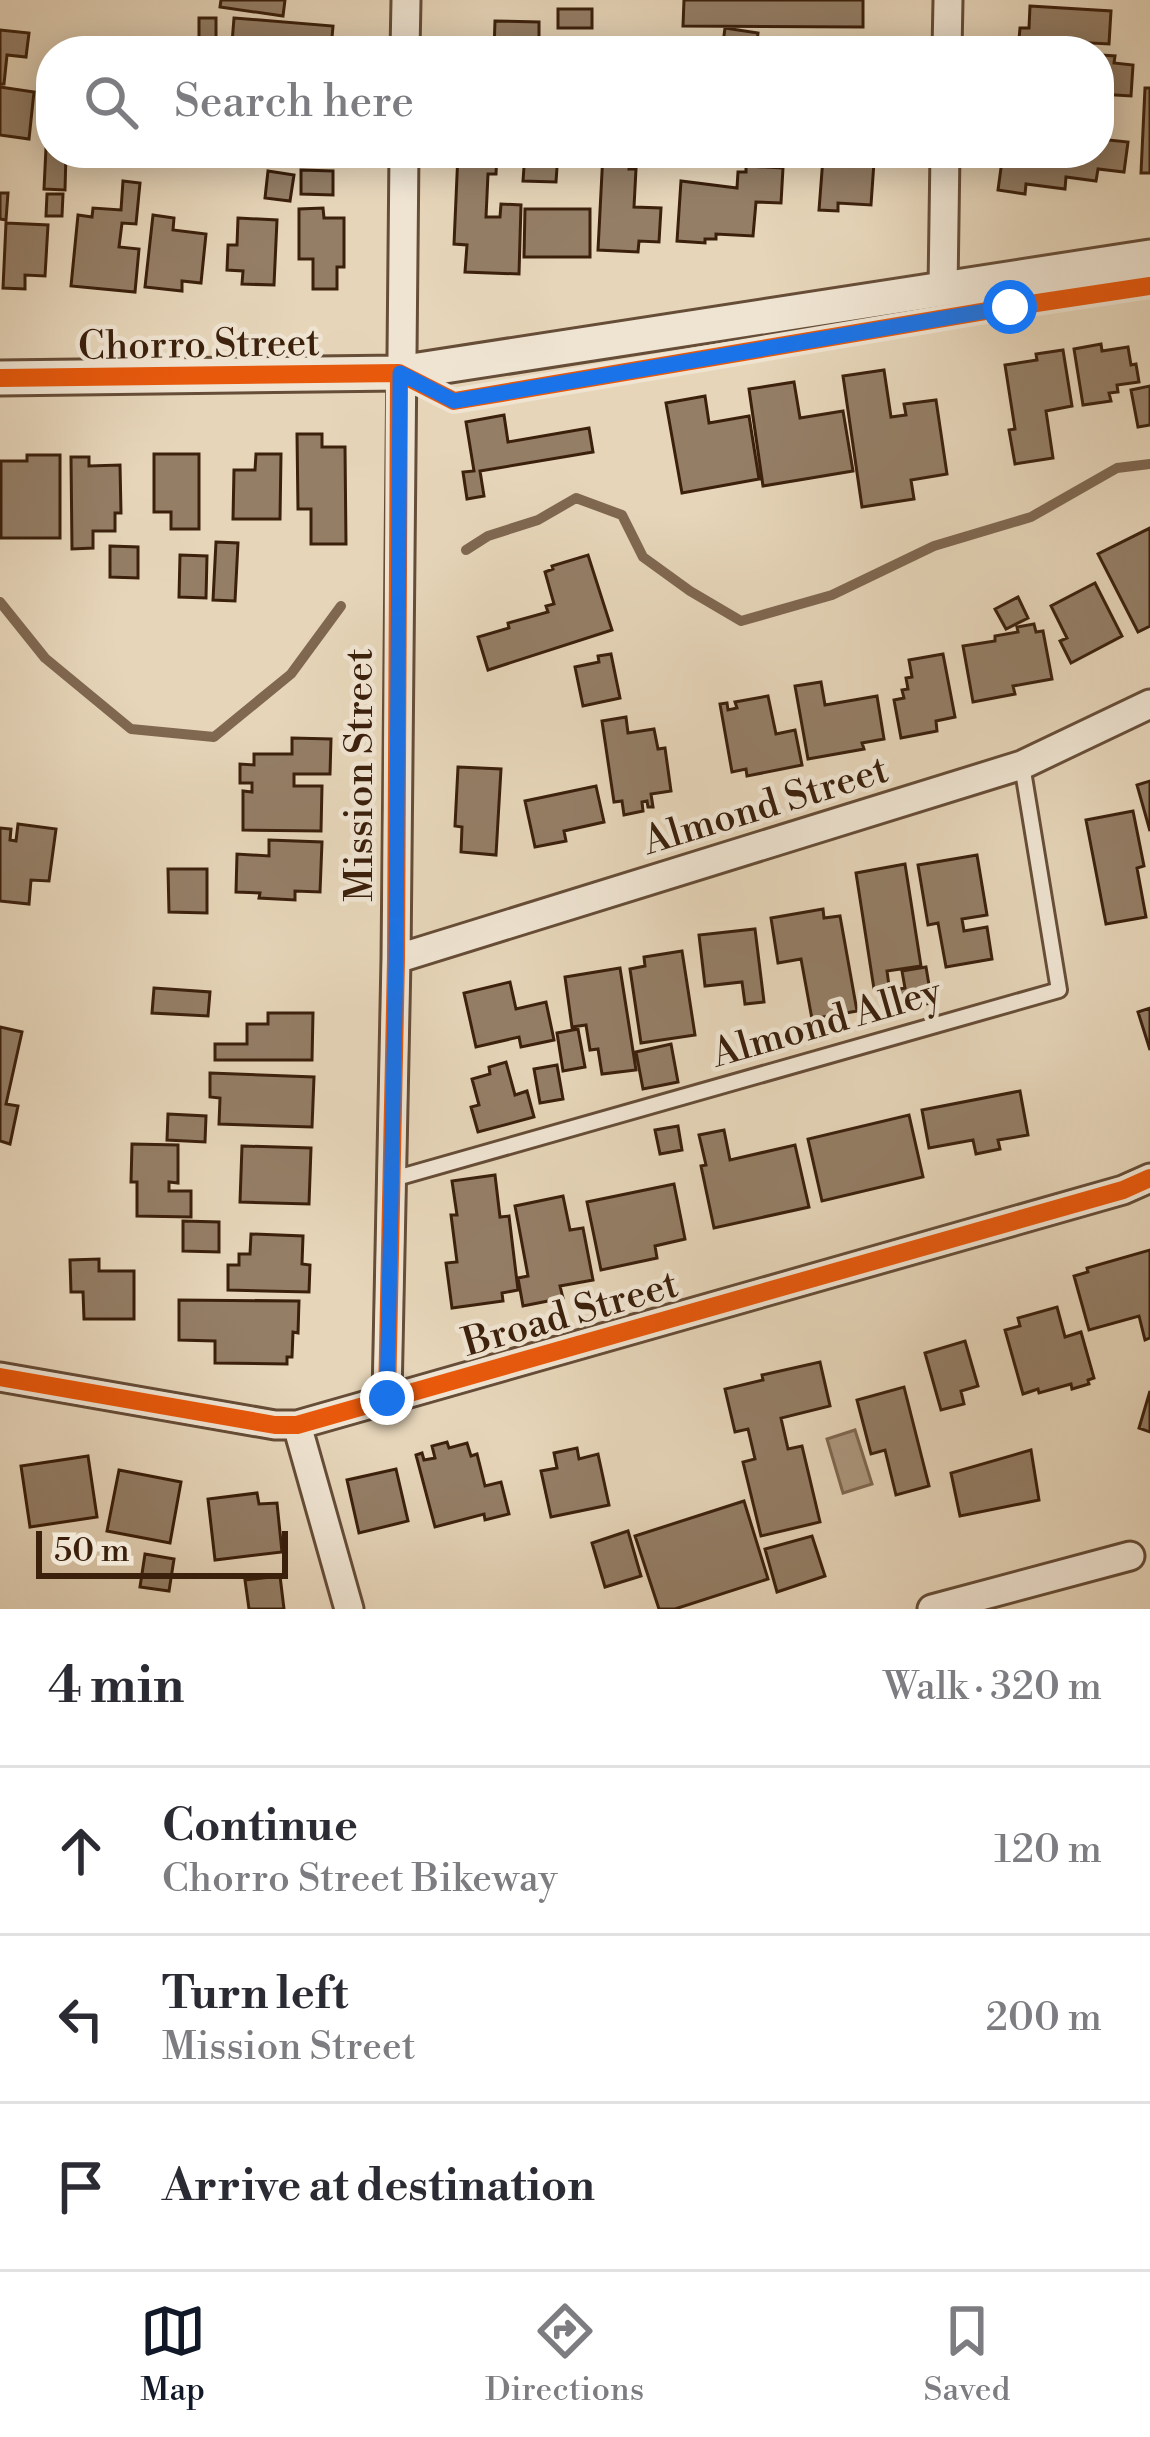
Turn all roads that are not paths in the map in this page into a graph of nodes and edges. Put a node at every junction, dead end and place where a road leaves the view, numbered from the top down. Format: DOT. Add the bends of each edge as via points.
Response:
graph roads {
  1 [pos="406,0"];
  2 [pos="948,0"];
  3 [pos="405,36"];
  4 [pos="947,36"];
  5 [pos="404,168"];
  6 [pos="945,168"];
  7 [pos="1150,257"];
  8 [pos="943,288"];
  9 [pos="400,373"];
  10 [pos="0,378"];
  11 [pos="1150,704"];
  12 [pos="1022,765"];
  13 [pos="396,959"];
  14 [pos="1150,1178"];
  15 [pos="392,1179"];
  16 [pos="0,1377"];
  17 [pos="387,1398"];
  18 [pos="297,1425"];
  19 [pos="1130,1556"];
  20 [pos="349,1609"];
  21 [pos="932,1609"];
  1 -- 3 [label="street"];
  2 -- 4 [label="street"];
  5 -- 9 [label="street, Mission Street"];
  6 -- 8 [label="street"];
  7 -- 8 [label="street, Chorro Street"];
  8 -- 9 [label="street, Chorro Street"];
  9 -- 10 [label="street, Chorro Street"];
  9 -- 13 [label="street, Mission Street"];
  11 -- 12 [label="street, Almond Street"];
  12 -- 13 [label="street, Almond Street"];
  12 -- 15 [label="lane, Almond Alley" via="1059,990"];
  13 -- 15 [label="street, Mission Street"];
  14 -- 17 [label="street, Broad Street"];
  15 -- 17 [label="street, Mission Street"];
  16 -- 18 [label="street, Broad Street"];
  17 -- 18 [label="street, Broad Street"];
  18 -- 20 [label="street"];
  19 -- 21 [label="street"];
}
